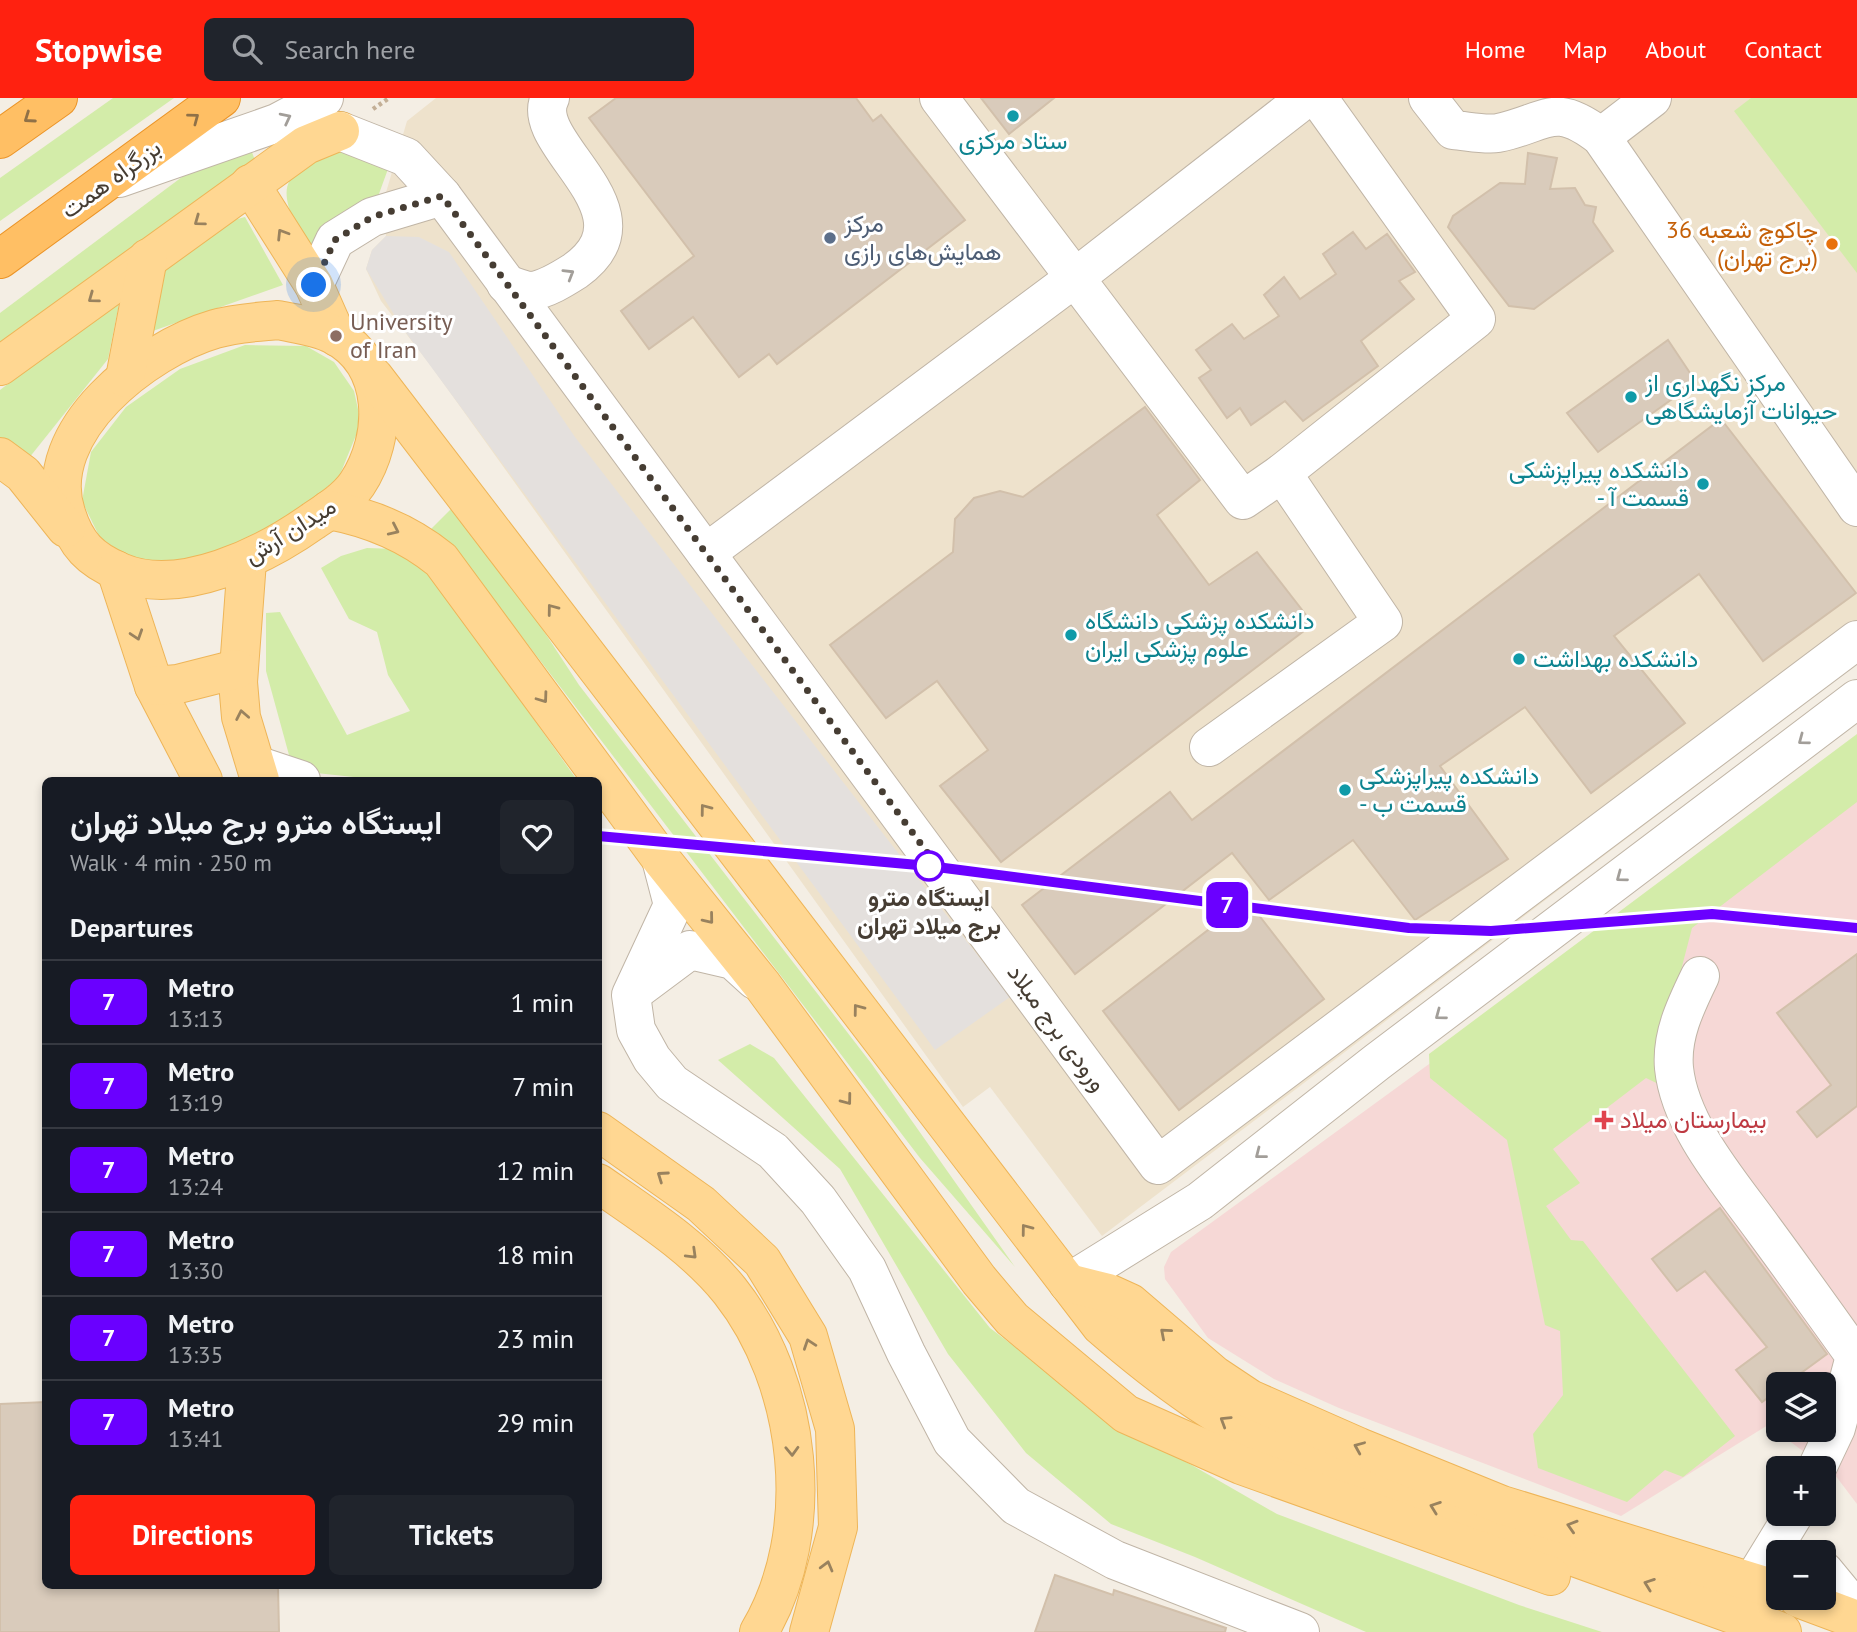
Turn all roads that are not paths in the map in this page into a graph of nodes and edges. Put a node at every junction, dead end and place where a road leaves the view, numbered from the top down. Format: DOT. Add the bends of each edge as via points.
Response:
graph roads {
  1 [pos="58,98"];
  2 [pos="221,98"];
  3 [pos="550,98"];
  4 [pos="939,98"];
  5 [pos="1306,98"];
  6 [pos="1318,98"];
  7 [pos="1427,98"];
  8 [pos="1653,98"];
  9 [pos="1554,107"];
  10 [pos="332,115"];
  11 [pos="1601,137"];
  12 [pos="0,139"];
  13 [pos="107,183"];
  14 [pos="250,184"];
  15 [pos="442,196"];
  16 [pos="148,258"];
  17 [pos="0,259"];
  18 [pos="1076,277"];
  19 [pos="506,284"];
  20 [pos="314,285"];
  21 [pos="337,337"];
  22 [pos="0,366"];
  23 [pos="125,377"];
  24 [pos="374,377"];
  25 [pos="0,457"];
  26 [pos="1282,473"];
  27 [pos="1857,507"];
  28 [pos="329,510"];
  29 [pos="74,538"];
  30 [pos="706,553"];
  31 [pos="247,561"];
  32 [pos="116,570"];
  33 [pos="1857,640"];
  34 [pos="237,669"];
  35 [pos="153,686"];
  36 [pos="1857,699"];
  37 [pos="1209,747"];
  38 [pos="257,775"];
  39 [pos="202,777"];
  40 [pos="216,777"];
  41 [pos="275,777"];
  42 [pos="601,777"];
  43 [pos="602,779"];
  44 [pos="661,859"];
  45 [pos="1700,976"];
  46 [pos="763,986"];
  47 [pos="631,995"];
  48 [pos="602,1134"];
  49 [pos="602,1186"];
  50 [pos="1068,1283"];
  51 [pos="1822,1456"];
  52 [pos="1797,1531"];
  53 [pos="1765,1585"];
  54 [pos="1836,1586"];
  55 [pos="1830,1610"];
  56 [pos="1857,1611"];
  57 [pos="1857,1620"];
  58 [pos="759,1632"];
  59 [pos="809,1632"];
  60 [pos="1300,1632"];
  61 [pos="1712,1632"];
  62 [pos="1782,1632"];
  1 -- 12 [label="highway, one-way"];
  13 -- 2 [label="highway, بزرگراه همت, one-way"];
  19 -- 3 [label="lane, one-way" via="531,291 565,278 589,261 602,238 600,207 594,194 552,131"];
  4 -- 18 [label="lane"];
  5 -- 18 [label="lane"];
  6 -- 26 [label="lane" via="1476,319"];
  7 -- 9 [label="lane" via="1453,130 1496,133"];
  8 -- 11 [label="lane"];
  9 -- 11 [label="lane"];
  13 -- 10 [label="lane, one-way" via="277,123"];
  10 -- 14 [label="main road" via="306,145"];
  10 -- 15 [label="lane, ورودی برج میلاد" via="405,157"];
  11 -- 27 [label="lane"];
  13 -- 17 [label="highway, بزرگراه همت"];
  14 -- 16 [label="main road, one-way"];
  20 -- 14 [label="main road, one-way"];
  15 -- 19 [label="lane, ورودی برج میلاد"];
  15 -- 20 [label="lane" via="372,217 335,240"];
  16 -- 22 [label="main road, one-way"];
  16 -- 23 [label="main road"];
  18 -- 26 [label="lane" via="1243,500"];
  18 -- 30 [label="lane"];
  19 -- 30 [label="lane, ورودی برج میلاد"];
  20 -- 21 [label="main road"];
  21 -- 23 [label="main road, میدان آرش" via="278,320 247,323 172,347"];
  21 -- 24 [label="main road, میدان آرش"];
  23 -- 29 [label="main road, میدان آرش" via="89,415 67,451 60,495"];
  24 -- 28 [label="main road, میدان آرش" via="379,405 371,456 356,485"];
  50 -- 24 [label="main road, one-way"];
  25 -- 29 [label="main road" via="23,474"];
  26 -- 37 [label="lane" via="1384,622"];
  28 -- 31 [label="main road, میدان آرش"];
  28 -- 42 [label="main road, one-way" via="386,526 418,541 441,560"];
  29 -- 32 [label="main road, میدان آرش" via="100,563"];
  30 -- 33 [label="lane, ورودی برج میلاد" via="1158,1164"];
  31 -- 32 [label="main road, میدان آرش" via="172,578 131,577"];
  31 -- 34 [label="main road"];
  32 -- 35 [label="main road, one-way"];
  34 -- 35 [label="main road"];
  38 -- 34 [label="main road, one-way" via="241,717"];
  35 -- 39 [label="main road"];
  36 -- 50 [label="lane, one-way" via="1199,1201"];
  38 -- 40 [label="main road" via="226,768"];
  38 -- 41 [label="lane"];
  43 -- 44 [label="main road, one-way"];
  44 -- 46 [label="main road, one-way"];
  44 -- 47 [label="lane" via="673,905"];
  45 -- 51 [label="lane" via="1675,1040 1674,1068 1680,1091 1702,1144 1855,1356 1836,1428"];
  46 -- 47 [label="lane" via="733,960 690,950"];
  46 -- 61 [label="main road, one-way" via="979,1280 1019,1326 1126,1414 1340,1502"];
  47 -- 60 [label="lane" via="636,1030 672,1083 773,1151 818,1200 867,1269 952,1441 1016,1506 1115,1560"];
  59 -- 48 [label="main road, one-way" via="838,1527 835,1429 808,1336 762,1261 701,1204"];
  49 -- 58 [label="main road, one-way" via="674,1237 729,1289 768,1353 792,1436 795,1522 775,1600"];
  53 -- 50 [label="main road, one-way" via="1502,1505 1359,1447 1250,1399 1214,1375 1130,1303"];
  62 -- 50 [label="main road, one-way" via="1297,1457 1248,1435 1173,1387 1139,1359 1101,1325"];
  52 -- 53 [label="lane"];
  54 -- 56 [label="lane"];
  55 -- 57 [label="main road"];
}
